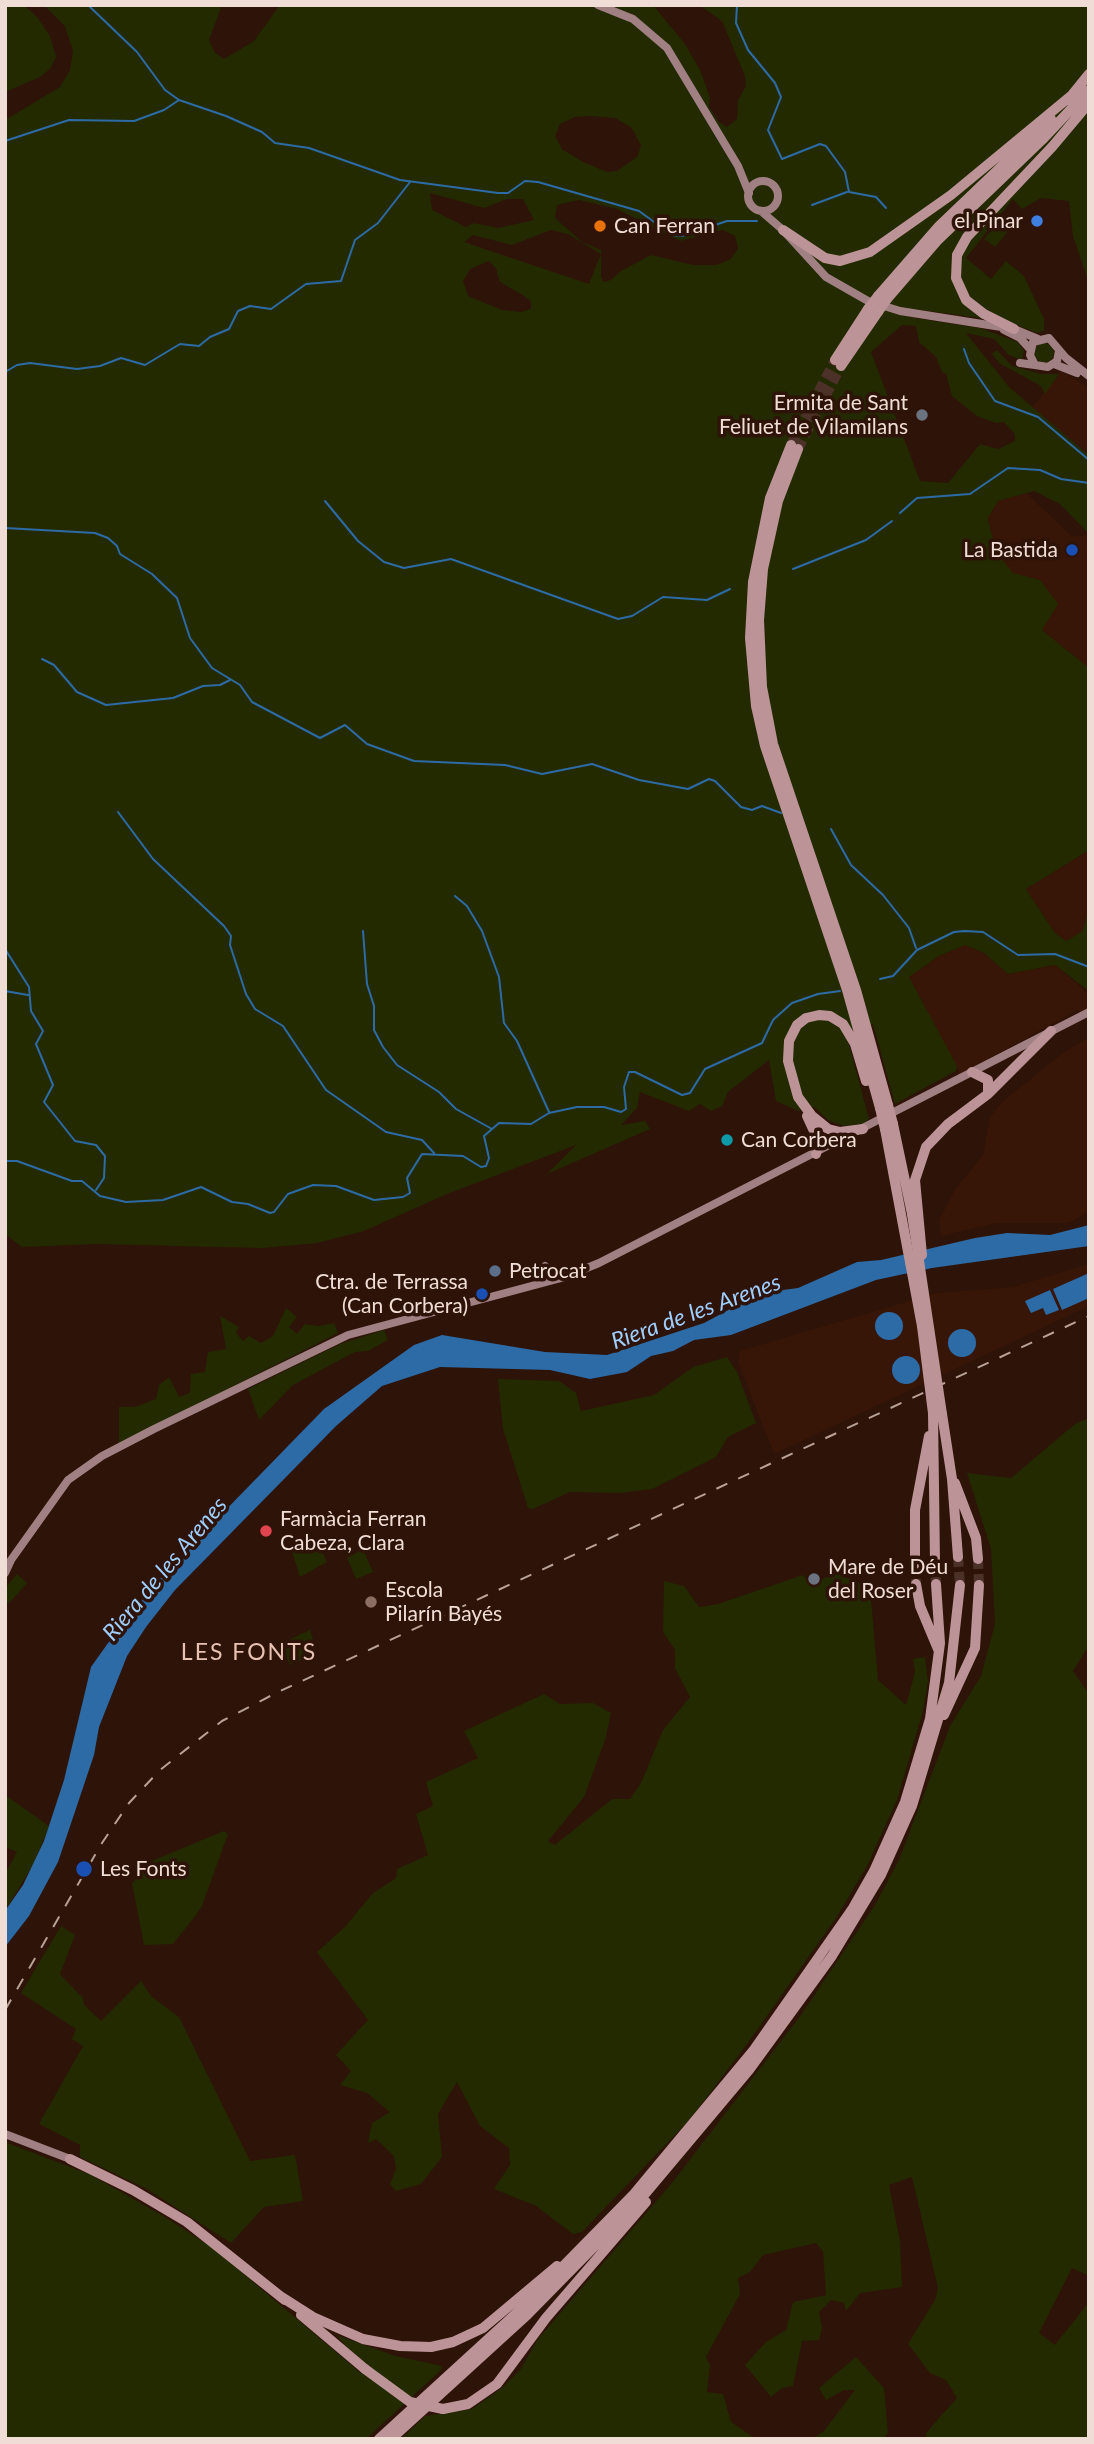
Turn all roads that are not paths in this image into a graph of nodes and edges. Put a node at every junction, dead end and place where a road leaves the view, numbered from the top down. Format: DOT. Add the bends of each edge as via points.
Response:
graph roads {
  1 [pos="598,5"];
  2 [pos="1089,74"];
  3 [pos="1089,90"];
  4 [pos="1072,95"];
  5 [pos="1089,103"];
  6 [pos="738,166"];
  7 [pos="763,181"];
  8 [pos="749,193"];
  9 [pos="776,204"];
  10 [pos="761,211"];
  11 [pos="783,230"];
  12 [pos="882,298"];
  13 [pos="995,326"];
  14 [pos="1014,329"];
  15 [pos="1038,339"];
  16 [pos="1030,349"];
  17 [pos="1059,351"];
  18 [pos="838,363"];
  19 [pos="1020,363"];
  20 [pos="1054,364"];
  21 [pos="1035,365"];
  22 [pos="1089,379"];
  23 [pos="794,447"];
  24 [pos="1089,1012"];
  25 [pos="1052,1031"];
  26 [pos="972,1072"];
  27 [pos="988,1094"];
  28 [pos="798,1097"];
  29 [pos="881,1108"];
  30 [pos="886,1128"];
  31 [pos="863,1129"];
  32 [pos="816,1154"];
  33 [pos="911,1216"];
  34 [pos="556,1279"];
  35 [pos="541,1283"];
  36 [pos="936,1416"];
  37 [pos="952,1479"];
  38 [pos="958,1557"];
  39 [pos="978,1559"];
  40 [pos="935,1562"];
  41 [pos="8,1563"];
  42 [pos="915,1564"];
  43 [pos="5,1573"];
  44 [pos="916,1584"];
  45 [pos="936,1584"];
  46 [pos="960,1585"];
  47 [pos="979,1586"];
  48 [pos="939,1652"];
  49 [pos="939,1721"];
  50 [pos="730,2094"];
  51 [pos="5,2134"];
  52 [pos="70,2159"];
  53 [pos="610,2220"];
  54 [pos="280,2296"];
  55 [pos="379,2439"];
  56 [pos="391,2439"];
  1 -- 6 [label="main road" via="626,15 662,42"];
  2 -- 4 [label="highway"];
  3 -- 12 [label="highway"];
  4 -- 11 [label="highway" via="951,195 870,252 840,261 825,258"];
  4 -- 12 [label="highway" via="929,236"];
  5 -- 14 [label="highway" via="967,237 957,255 956,278 966,300"];
  6 -- 7 [label="main road"];
  6 -- 8 [label="main road"];
  7 -- 8 [label="main road"];
  7 -- 9 [label="main road" via="776,188"];
  8 -- 10 [label="main road" via="751,203"];
  9 -- 10 [label="main road"];
  9 -- 11 [label="main road"];
  10 -- 11 [label="main road"];
  11 -- 13 [label="main road" via="826,276 868,301 900,311"];
  12 -- 18 [label="highway, bridge"];
  13 -- 14 [label="main road"];
  13 -- 16 [label="main road" via="1020,338"];
  14 -- 15 [label="main road"];
  15 -- 16 [label="main road"];
  15 -- 17 [label="main road" via="1051,339"];
  16 -- 21 [label="main road"];
  17 -- 20 [label="main road"];
  17 -- 22 [label="main road"];
  19 -- 21 [label="main road"];
  20 -- 21 [label="main road"];
  20 -- 22 [label="main road"];
  23 -- 29 [label="highway" via="763,569 759,620 762,687 774,744 853,978"];
  24 -- 25 [label="main road"];
  25 -- 26 [label="main road"];
  25 -- 27 [label="highway"];
  26 -- 27 [label="highway" via="988,1080"];
  26 -- 31 [label="main road"];
  27 -- 33 [label="highway" via="926,1147 915,1180"];
  28 -- 29 [label="highway" via="789,1067 791,1036 806,1018 827,1015 852,1036"];
  28 -- 31 [label="highway" via="828,1129"];
  28 -- 32 [label="highway" via="819,1142"];
  29 -- 30 [label="highway, bridge"];
  30 -- 33 [label="highway"];
  30 -- 33 [label="highway" via="896,1180"];
  31 -- 32 [label="main road"];
  32 -- 34 [label="main road" via="599,1263"];
  33 -- 36 [label="highway, bridge"];
  33 -- 36 [label="highway, bridge" via="922,1269"];
  34 -- 35 [label="main road"];
  34 -- 35 [label="main road" via="547,1268"];
  35 -- 41 [label="main road" via="348,1335 154,1429 68,1480"];
  36 -- 37 [label="highway"];
  36 -- 40 [label="highway"];
  36 -- 42 [label="highway" via="915,1510"];
  37 -- 38 [label="highway"];
  37 -- 39 [label="highway" via="967,1512"];
  41 -- 43 [label="main road"];
  44 -- 48 [label="highway"];
  45 -- 48 [label="highway"];
  46 -- 49 [label="highway" via="949,1683"];
  47 -- 49 [label="highway" via="975,1647"];
  48 -- 53 [label="highway" via="930,1719 905,1801 853,1908 753,2051"];
  49 -- 50 [label="highway" via="912,1806 881,1875 832,1956"];
  50 -- 54 [label="highway, bridge" via="684,2159 541,2325 497,2384 468,2404 443,2409 410,2402"];
  50 -- 56 [label="highway" via="571,2273"];
  51 -- 52 [label="main road"];
  52 -- 54 [label="highway" via="187,2222"];
  53 -- 54 [label="highway" via="483,2328 444,2345 415,2348 363,2339 326,2324"];
  53 -- 55 [label="highway"];
}
